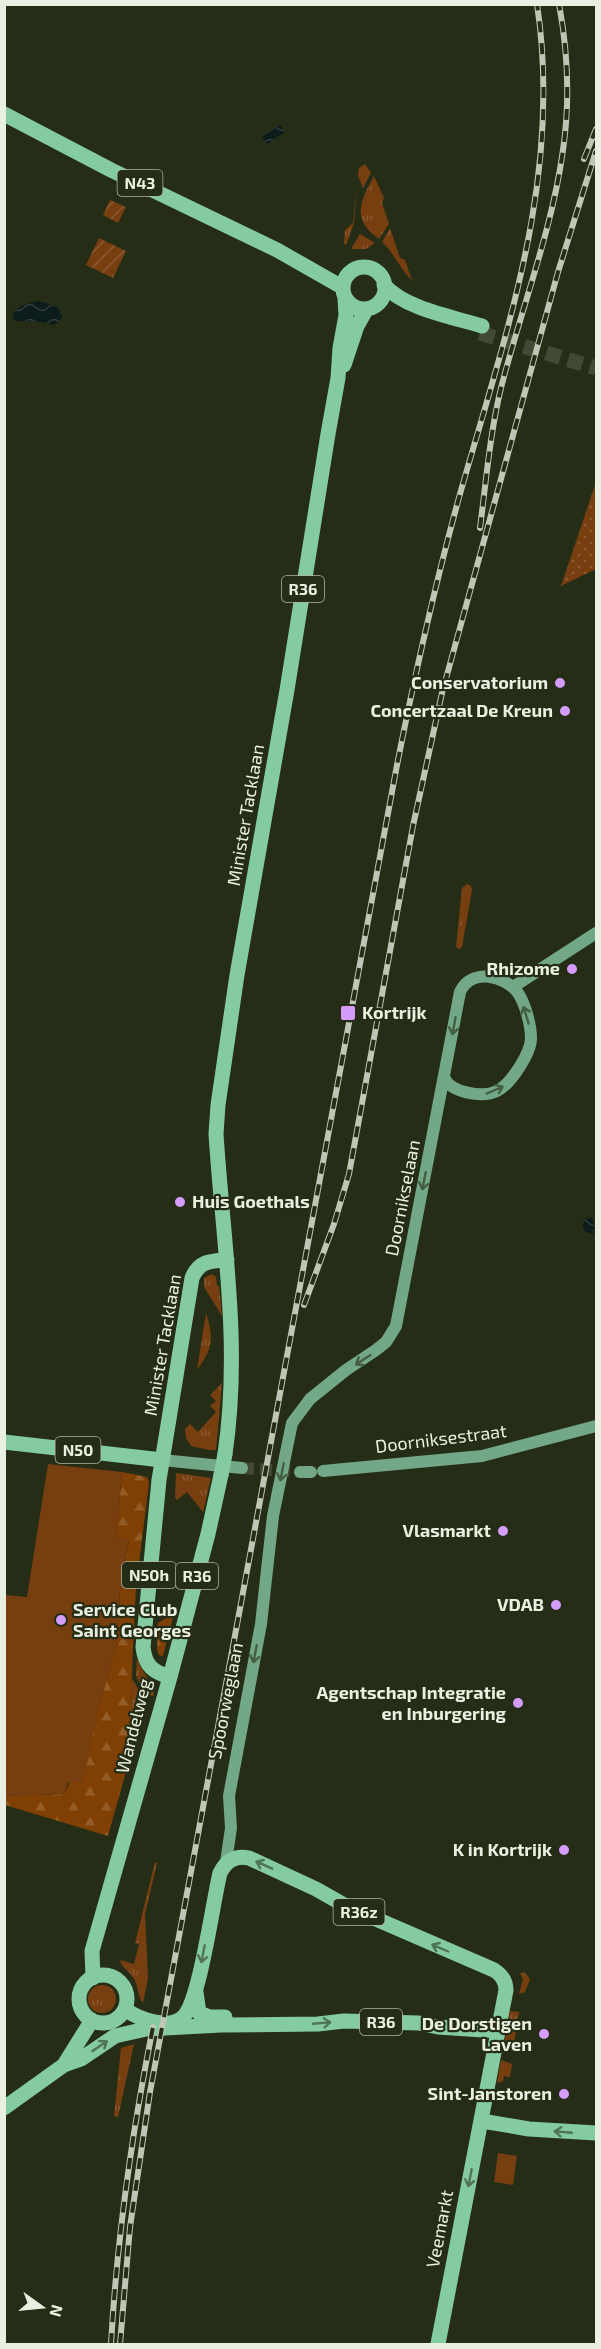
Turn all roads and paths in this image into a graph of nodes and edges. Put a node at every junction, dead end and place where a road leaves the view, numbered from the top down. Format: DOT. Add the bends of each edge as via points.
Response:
graph roads {
  1 [pos="4,114"];
  2 [pos="277,250"];
  3 [pos="353,270"];
  4 [pos="384,285"];
  5 [pos="344,293"];
  6 [pos="372,307"];
  7 [pos="338,378"];
  8 [pos="597,933"];
  9 [pos="513,987"];
  10 [pos="444,1077"];
  11 [pos="227,1260"];
  12 [pos="296,1415"];
  13 [pos="597,1426"];
  14 [pos="4,1442"];
  15 [pos="162,1460"];
  16 [pos="242,1468"];
  17 [pos="311,1472"];
  18 [pos="170,1677"];
  19 [pos="226,1862"];
  20 [pos="99,1976"];
  21 [pos="196,1992"];
  22 [pos="122,2013"];
  23 [pos="92,2020"];
  24 [pos="264,2025"];
  25 [pos="146,2030"];
  26 [pos="498,2031"];
  27 [pos="64,2065"];
  28 [pos="4,2108"];
  29 [pos="482,2121"];
  30 [pos="597,2133"];
  31 [pos="438,2344"];
  1 -- 2 [label="main road, N43"];
  2 -- 3 [label="main road, N43" via="332,270"];
  2 -- 5 [label="main road, N43"];
  3 -- 4 [label="main road" via="372,269"];
  3 -- 5 [label="main road" via="346,276"];
  4 -- 6 [label="main road, R36" via="383,298"];
  4 -- 6 [label="main road" via="401,299 481,330 392,306"];
  5 -- 6 [label="main road" via="354,308"];
  5 -- 7 [label="main road, Minister Tacklaan / R36" via="346,315"];
  6 -- 7 [label="main road, Minister Tacklaan / R36" via="357,326"];
  7 -- 11 [label="main road, Minister Tacklaan / R36" via="218,1105 216,1134"];
  8 -- 9 [label="street"];
  9 -- 10 [label="street, one-way" via="483,976 471,978 465,984 459,996"];
  10 -- 9 [label="street, one-way" via="454,1089 491,1093 504,1086 521,1065 529,1051 531,1035 520,997"];
  10 -- 12 [label="street, Doornikselaan, one-way" via="396,1326 386,1342 323,1388"];
  11 -- 15 [label="main road, Minister Tacklaan / N50h" via="203,1263 192,1278"];
  11 -- 18 [label="main road, Minister Tacklaan / R36, bridge" via="233,1366 225,1454"];
  12 -- 19 [label="street, Spoorweglaan, one-way" via="273,1516 261,1624 229,1796 231,1828"];
  13 -- 17 [label="street, Doorniksestraat" via="482,1456"];
  14 -- 15 [label="main road, N50"];
  15 -- 16 [label="street"];
  15 -- 18 [label="main road, Wandelweg / N50h" via="143,1647 150,1668"];
  18 -- 20 [label="main road, Wandelweg / R36" via="91,1958"];
  19 -- 21 [label="main road, Spoorweglaan, one-way" via="220,1873"];
  26 -- 19 [label="main road, Veemarkt / R36z, one-way" via="506,1986 495,1970 346,1906 249,1858 237,1857"];
  20 -- 22 [label="main road" via="116,1979 124,1987 127,1998"];
  20 -- 23 [label="main road, R36" via="83,1987 79,2000 82,2011"];
  21 -- 22 [label="main road, Spoorweglaan" via="185,2015 176,2021 146,2021"];
  21 -- 24 [label="main road, R36" via="197,2009 203,2015"];
  22 -- 23 [label="main road" via="109,2022"];
  22 -- 25 [label="main road" via="137,2028"];
  23 -- 27 [label="main road"];
  24 -- 25 [label="main road, R36"];
  24 -- 26 [label="main road, R36, one-way" via="344,2021"];
  27 -- 25 [label="main road, one-way" via="81,2059 115,2036"];
  26 -- 29 [label="main road, Veemarkt"];
  27 -- 28 [label="main road"];
  30 -- 29 [label="main road, one-way" via="529,2129"];
  29 -- 31 [label="main road, Veemarkt, one-way"];
}
